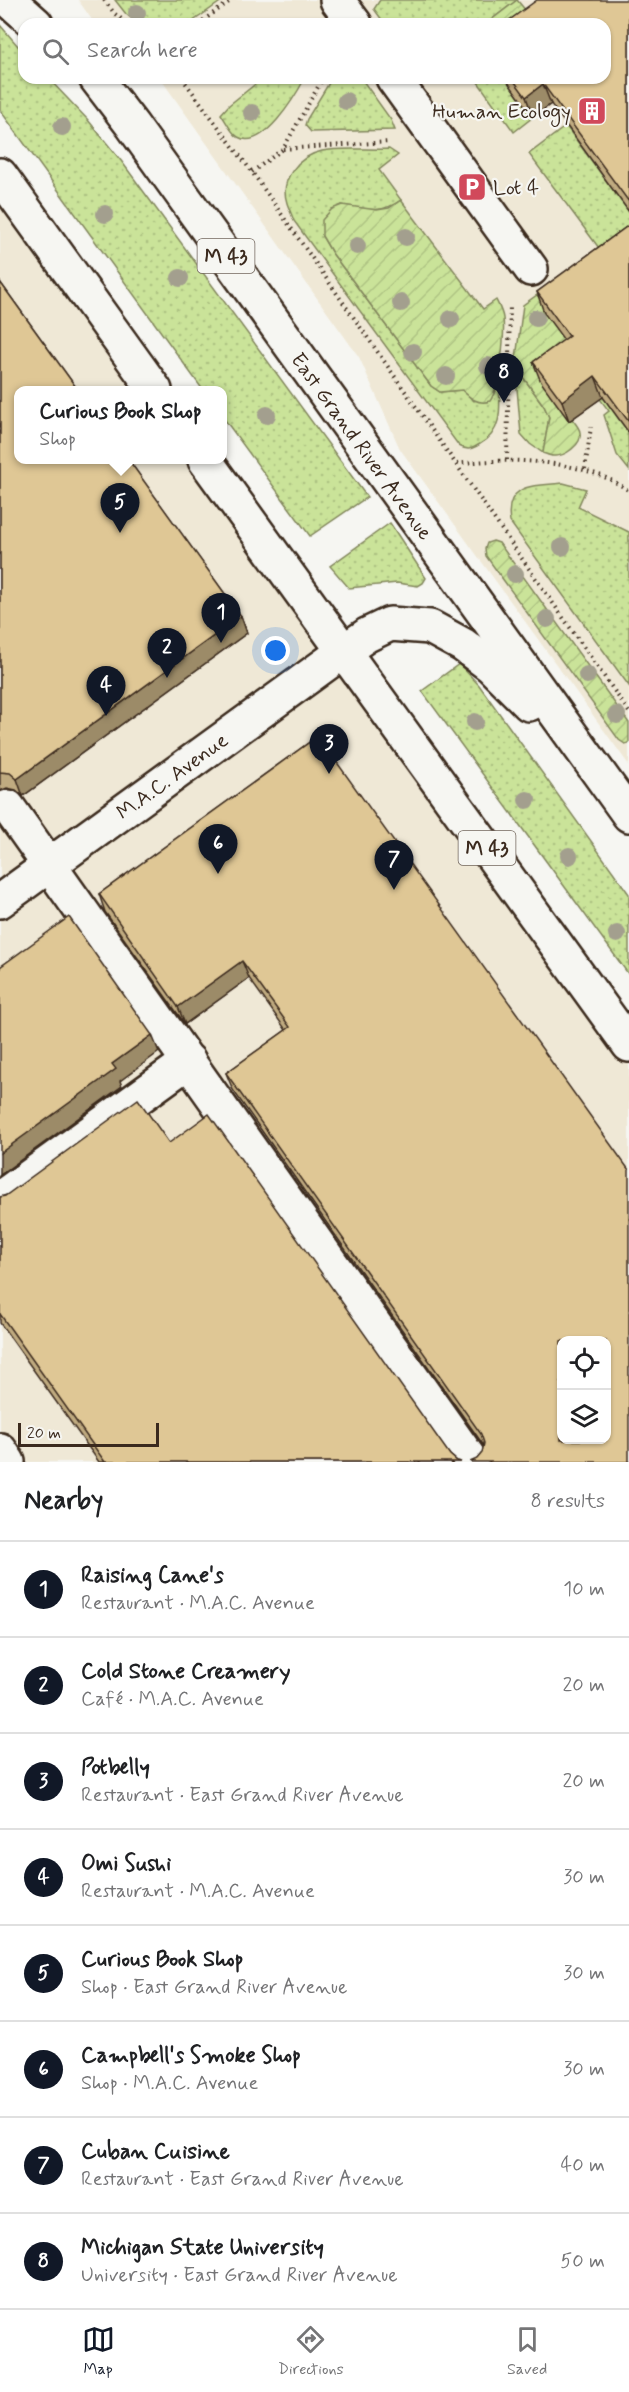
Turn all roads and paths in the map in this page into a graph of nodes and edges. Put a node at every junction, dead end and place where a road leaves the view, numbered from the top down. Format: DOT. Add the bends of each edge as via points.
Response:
graph roads {
  1 [pos="9,0"];
  2 [pos="40,0"];
  3 [pos="104,0"];
  4 [pos="232,0"];
  5 [pos="337,0"];
  6 [pos="29,18"];
  7 [pos="53,18"];
  8 [pos="120,18"];
  9 [pos="206,18"];
  10 [pos="350,18"];
  11 [pos="101,84"];
  12 [pos="186,84"];
  13 [pos="320,84"];
  14 [pos="397,84"];
  15 [pos="438,140"];
  16 [pos="283,149"];
  17 [pos="252,172"];
  18 [pos="0,175"];
  19 [pos="531,269"];
  20 [pos="152,386"];
  21 [pos="591,427"];
  22 [pos="507,460"];
  23 [pos="209,464"];
  24 [pos="457,464"];
  25 [pos="585,469"];
  26 [pos="629,491"];
  27 [pos="344,651"];
  28 [pos="629,712"];
  29 [pos="616,782"];
  30 [pos="8,807"];
  31 [pos="629,815"];
  32 [pos="50,865"];
  33 [pos="0,901"];
  34 [pos="629,1045"];
  35 [pos="189,1061"];
  36 [pos="0,1198"];
  37 [pos="0,1450"];
  38 [pos="8,1462"];
  39 [pos="472,1462"];
  1 -- 6 [label="main road"];
  2 -- 7 [label="main road"];
  3 -- 8 [label="path"];
  4 -- 9 [label="path"];
  5 -- 10 [label="main road"];
  11 -- 29 [label="main road, East Grand River Avenue / M 43"];
  12 -- 17 [label="path"];
  13 -- 16 [label="path"];
  14 -- 15 [label="main road"];
  15 -- 16 [label="path"];
  15 -- 19 [label="main road"];
  16 -- 17 [label="path"];
  17 -- 24 [label="path"];
  18 -- 20 [label="main road"];
  19 -- 22 [label="path" via="510,299"];
  21 -- 25 [label="path"];
  22 -- 24 [label="path"];
  22 -- 25 [label="path"];
  23 -- 27 [label="main road, M 43"];
  24 -- 28 [label="path"];
  25 -- 26 [label="path"];
  27 -- 29 [label="main road, M.A.C. Avenue" via="390,624 430,627 491,666"];
  27 -- 32 [label="main road, M.A.C. Avenue"];
  27 -- 34 [label="main road, M 43"];
  29 -- 31 [label="main road, East Grand River Avenue / M 43"];
  30 -- 32 [label="main road"];
  32 -- 33 [label="main road, M.A.C. Avenue"];
  32 -- 35 [label="main road"];
  35 -- 36 [label="main road"];
  35 -- 39 [label="main road"];
  37 -- 38 [label="main road"];
}
